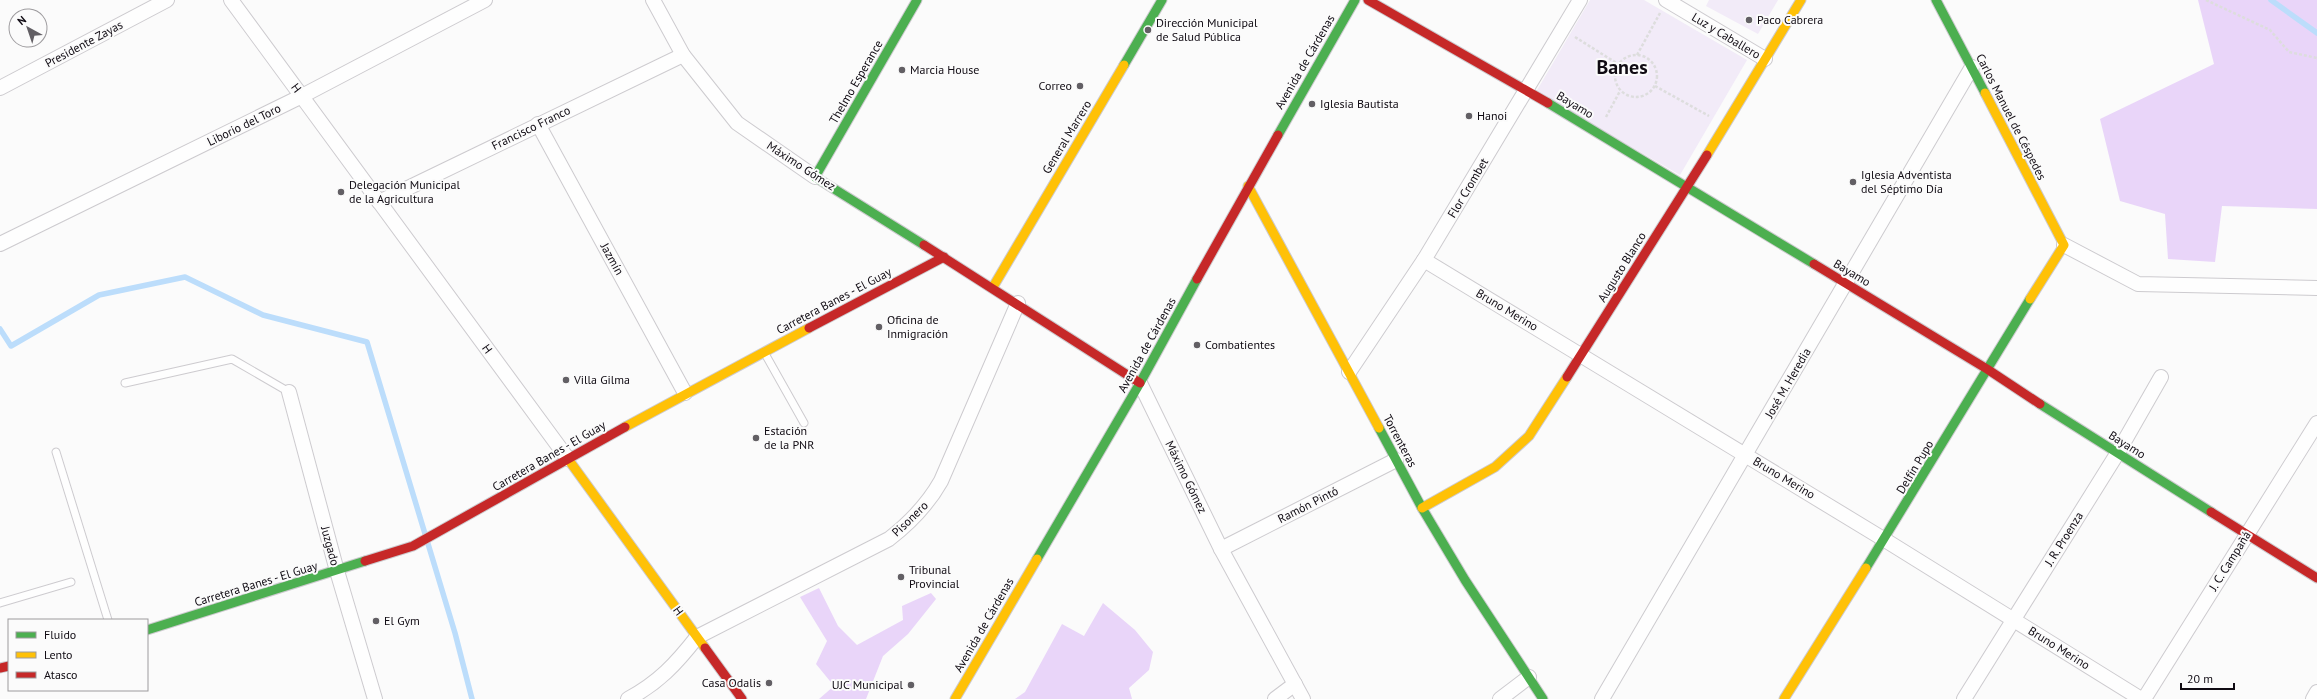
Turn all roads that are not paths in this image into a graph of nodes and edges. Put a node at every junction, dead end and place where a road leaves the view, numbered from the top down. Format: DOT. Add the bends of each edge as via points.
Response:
graph roads {
  1 [pos="167,0"];
  2 [pos="231,0"];
  3 [pos="485,0"];
  4 [pos="653,0"];
  5 [pos="917,0"];
  6 [pos="1162,0"];
  7 [pos="1355,0"];
  8 [pos="1368,0"];
  9 [pos="1580,0"];
  10 [pos="1667,0"];
  11 [pos="1801,0"];
  12 [pos="1936,0"];
  13 [pos="683,55"];
  14 [pos="1765,59"];
  15 [pos="1972,67"];
  16 [pos="0,88"];
  17 [pos="1527,90"];
  18 [pos="302,96"];
  19 [pos="538,124"];
  20 [pos="815,177"];
  21 [pos="1248,186"];
  22 [pos="1687,187"];
  23 [pos="379,202"];
  24 [pos="0,244"];
  25 [pos="2064,245"];
  26 [pos="944,257"];
  27 [pos="1424,260"];
  28 [pos="1846,283"];
  29 [pos="993,287"];
  30 [pos="2317,288"];
  31 [pos="1018,303"];
  32 [pos="764,352"];
  33 [pos="1581,354"];
  34 [pos="1987,369"];
  35 [pos="1349,372"];
  36 [pos="2161,377"];
  37 [pos="1140,383"];
  38 [pos="125,384"];
  39 [pos="289,392"];
  40 [pos="685,393"];
  41 [pos="804,423"];
  42 [pos="2317,423"];
  43 [pos="56,452"];
  44 [pos="2117,454"];
  45 [pos="1746,455"];
  46 [pos="568,458"];
  47 [pos="1396,460"];
  48 [pos="1422,508"];
  49 [pos="2247,534"];
  50 [pos="1885,540"];
  51 [pos="1221,549"];
  52 [pos="337,571"];
  53 [pos="2317,578"];
  54 [pos="71,582"];
  55 [pos="0,603"];
  56 [pos="108,619"];
  57 [pos="2014,620"];
  58 [pos="148,630"];
  59 [pos="697,637"];
  60 [pos="1529,677"];
  61 [pos="1294,684"];
  62 [pos="2317,692"];
  63 [pos="375,699"];
  64 [pos="628,699"];
  65 [pos="742,699"];
  66 [pos="955,699"];
  67 [pos="1275,699"];
  68 [pos="1303,699"];
  69 [pos="1500,699"];
  70 [pos="1543,699"];
  71 [pos="1602,699"];
  72 [pos="1784,699"];
  73 [pos="1964,699"];
  74 [pos="2141,699"];
  75 [pos="2144,699"];
  76 [pos="2313,699"];
  1 -- 16 [label="street, Presidente Zayas"];
  2 -- 18 [label="street, H"];
  3 -- 18 [label="street, Liborio del Toro"];
  4 -- 13 [label="street, Máximo Gómez"];
  5 -- 20 [label="street, Thelmo Esperance"];
  6 -- 29 [label="street, General Marrero"];
  7 -- 21 [label="street, Avenida de Cárdenas"];
  8 -- 17 [label="street, Bayamo"];
  9 -- 17 [label="street, Flor Crombet"];
  10 -- 14 [label="street, Luz y Caballero"];
  11 -- 14 [label="street, Augusto Blanco"];
  12 -- 15 [label="street, Carlos Manuel de Céspedes"];
  13 -- 19 [label="street, Francisco Franco"];
  13 -- 20 [label="street, Máximo Gómez" via="737,123"];
  14 -- 22 [label="street, Augusto Blanco"];
  15 -- 25 [label="street, Carlos Manuel de Céspedes"];
  15 -- 28 [label="street, José M. Heredia"];
  17 -- 22 [label="street, Bayamo"];
  17 -- 27 [label="street, Flor Crombet"];
  18 -- 23 [label="street, H"];
  18 -- 24 [label="street, Liborio del Toro"];
  19 -- 23 [label="street, Francisco Franco"];
  19 -- 40 [label="street, Jazmín"];
  20 -- 26 [label="street, Máximo Gómez"];
  21 -- 35 [label="street, Torrenteras"];
  21 -- 37 [label="street, Avenida de Cárdenas"];
  22 -- 28 [label="street, Bayamo"];
  22 -- 33 [label="street, Augusto Blanco"];
  23 -- 46 [label="street, H"];
  25 -- 30 [label="street" via="2138,284"];
  25 -- 34 [label="street, Delfín Pupo"];
  26 -- 29 [label="street, Máximo Gómez"];
  26 -- 32 [label="street, Carretera Banes - El Guay"];
  27 -- 33 [label="street, Bruno Merino"];
  27 -- 35 [label="street, Flor Crombet"];
  28 -- 34 [label="street, Bayamo"];
  28 -- 45 [label="street, José M. Heredia"];
  29 -- 31 [label="street, Máximo Gómez"];
  31 -- 37 [label="street"];
  31 -- 59 [label="street, Pisonero" via="942,481 916,516 889,539"];
  32 -- 40 [label="street, Carretera Banes - El Guay"];
  32 -- 41 [label="lane"];
  33 -- 45 [label="street, Bruno Merino"];
  33 -- 48 [label="street, Augusto Blanco" via="1529,436 1495,467"];
  34 -- 44 [label="street, Bayamo"];
  34 -- 50 [label="street, Delfín Pupo"];
  35 -- 47 [label="street, Torrenteras"];
  36 -- 44 [label="street, J. R. Proenza"];
  37 -- 51 [label="street, Máximo Gómez"];
  37 -- 66 [label="street, Avenida de Cárdenas"];
  38 -- 39 [label="lane" via="232,359"];
  39 -- 52 [label="street, Juzgado"];
  40 -- 46 [label="street, Carretera Banes - El Guay"];
  42 -- 49 [label="street, J. C. Campañá"];
  43 -- 56 [label="lane"];
  44 -- 49 [label="street, Bayamo"];
  44 -- 57 [label="street, J. R. Proenza"];
  45 -- 50 [label="street, Bruno Merino"];
  45 -- 71 [label="street, José M. Heredia"];
  46 -- 52 [label="street, Carretera Banes - El Guay" via="449,528 413,546"];
  46 -- 59 [label="street, H"];
  47 -- 48 [label="street, Torrenteras"];
  47 -- 51 [label="street, Ramón Pintó"];
  48 -- 60 [label="street, Torrenteras" via="1465,580"];
  49 -- 53 [label="street, Bayamo"];
  49 -- 75 [label="street, J. C. Campañá"];
  50 -- 57 [label="street, Bruno Merino"];
  50 -- 72 [label="street, Delfín Pupo"];
  51 -- 61 [label="street, Máximo Gómez"];
  52 -- 58 [label="street, Carretera Banes - El Guay"];
  52 -- 63 [label="street, Juzgado"];
  54 -- 55 [label="lane"];
  57 -- 73 [label="street, J. R. Proenza"];
  57 -- 74 [label="street, Bruno Merino"];
  59 -- 64 [label="street" via="652,686"];
  59 -- 65 [label="street, H"];
  60 -- 69 [label="street"];
  60 -- 70 [label="street, Torrenteras"];
  61 -- 67 [label="street"];
  61 -- 68 [label="street, Máximo Gómez"];
  62 -- 76 [label="street"];
}
